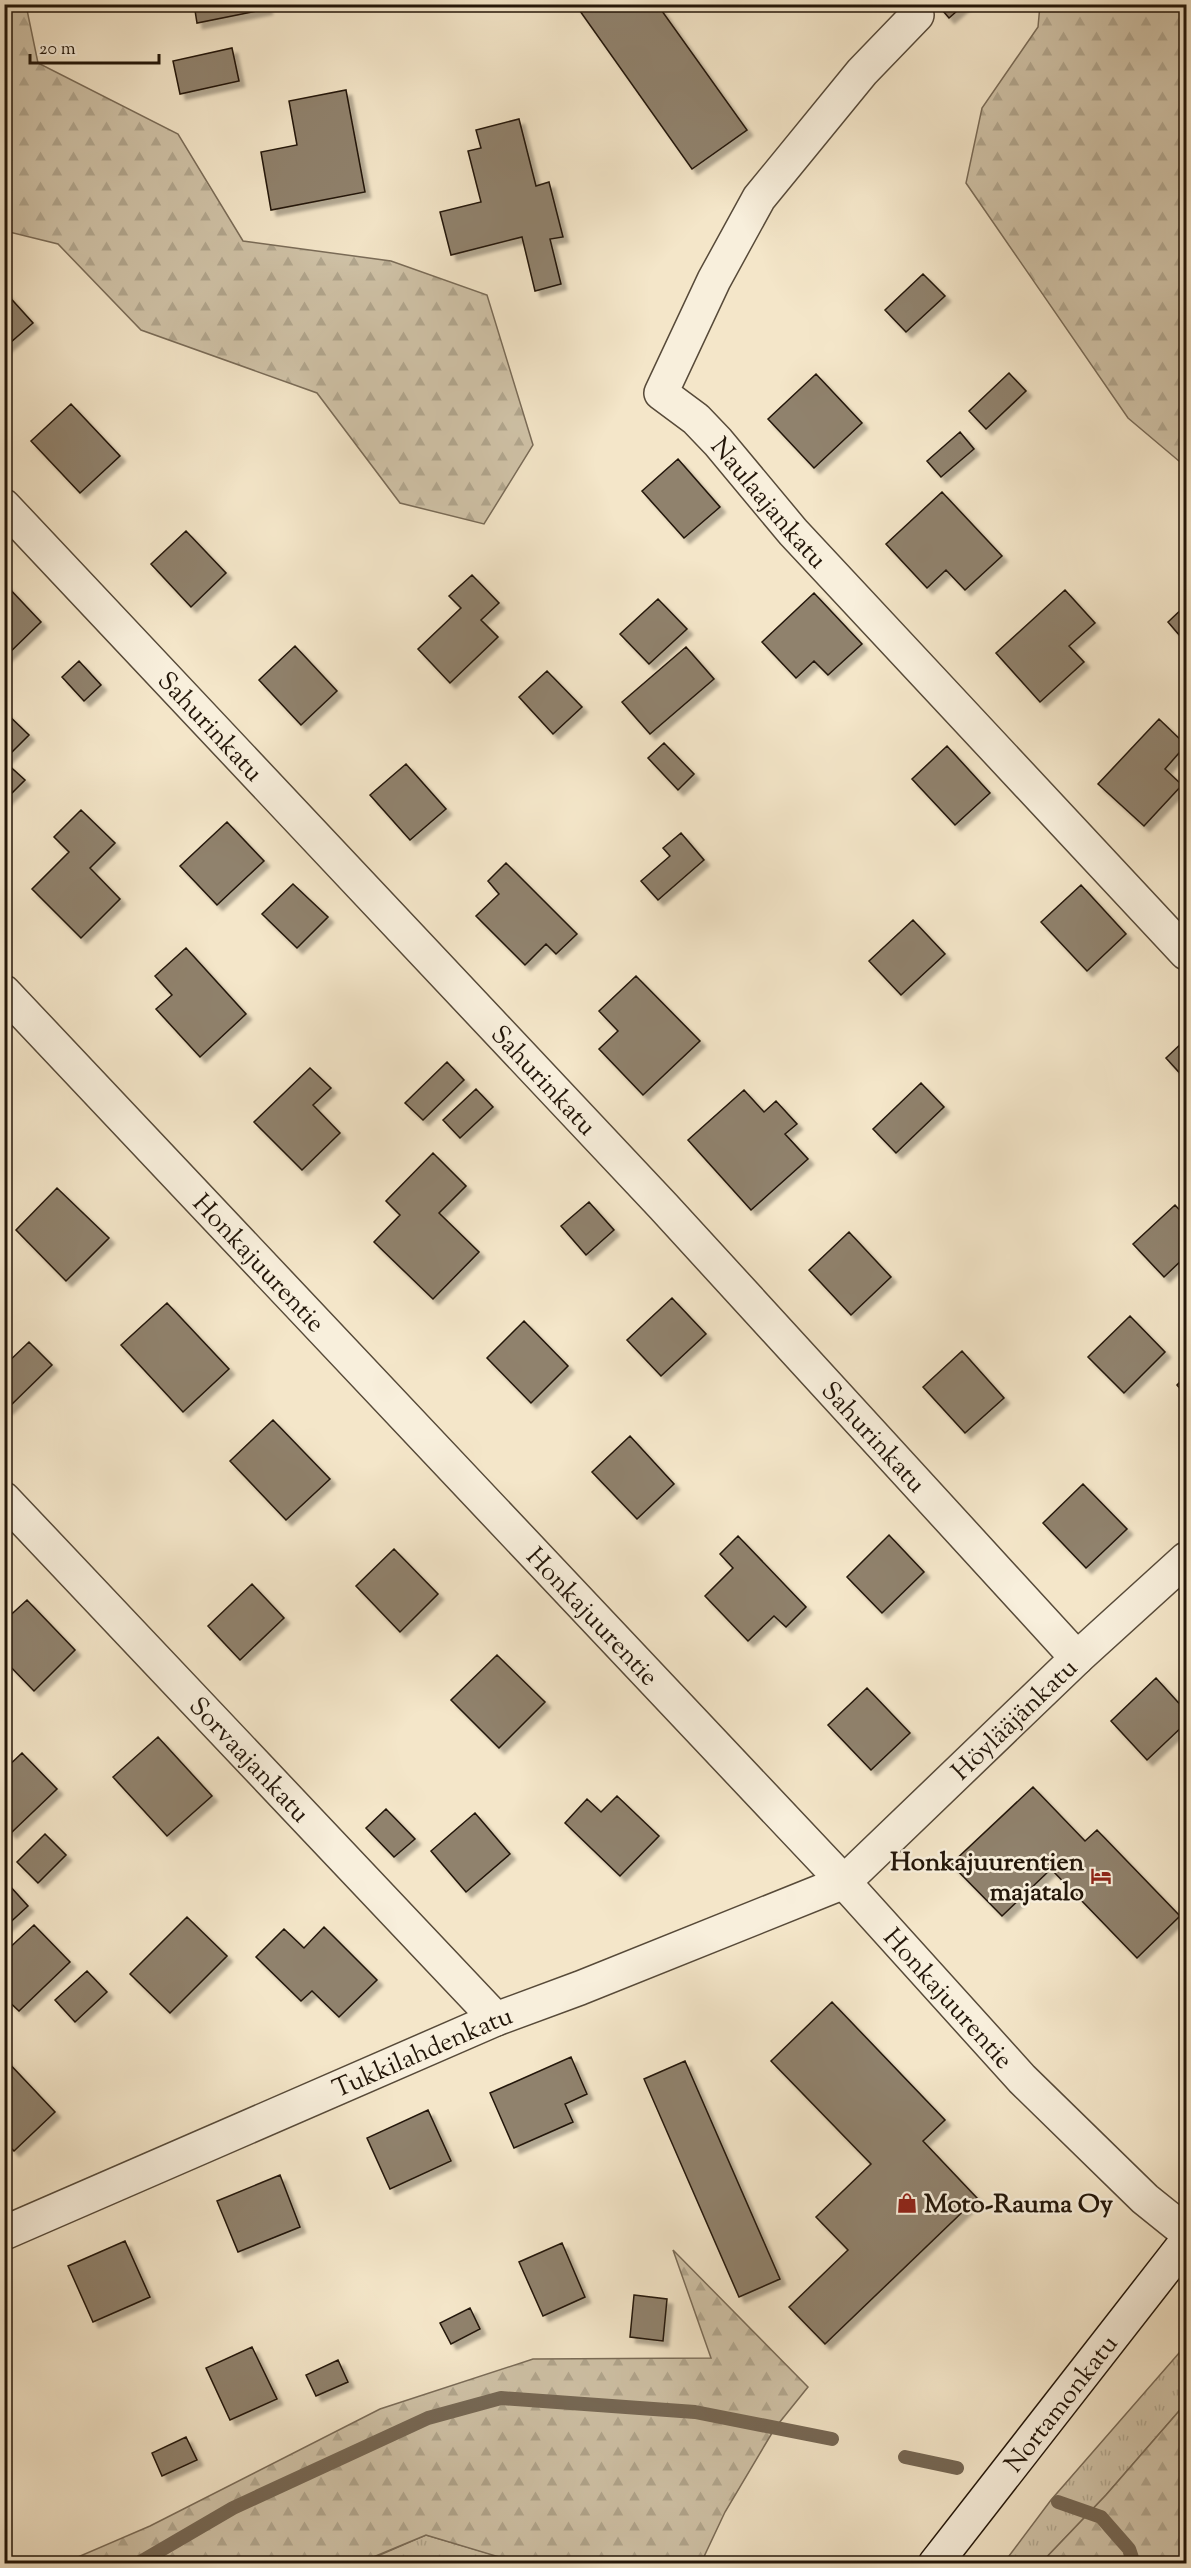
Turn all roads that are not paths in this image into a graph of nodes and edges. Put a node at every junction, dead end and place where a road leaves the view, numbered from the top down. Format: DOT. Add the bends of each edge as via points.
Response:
graph roads {
  1 [pos="917,15"];
  2 [pos="4,506"];
  3 [pos="1186,953"];
  4 [pos="4,992"];
  5 [pos="4,1499"];
  6 [pos="1186,1559"];
  7 [pos="1077,1658"];
  8 [pos="844,1882"];
  9 [pos="496,2019"];
  10 [pos="1186,2232"];
  11 [pos="4,2233"];
  12 [pos="1186,2242"];
  13 [pos="935,2564"];
  1 -- 3 [label="street, Naulaajankatu" via="862,72 759,198 714,280 661,393 696,419 718,442 801,540"];
  2 -- 7 [label="street, Sahurinkatu" via="663,1206"];
  4 -- 8 [label="street, Honkajuurentie"];
  5 -- 9 [label="street, Sorvaajankatu"];
  6 -- 7 [label="street, Höylääjänkatu"];
  7 -- 8 [label="street, Höylääjänkatu"];
  8 -- 9 [label="street, Tukkilahdenkatu"];
  8 -- 10 [label="street, Honkajuurentie" via="1022,2079 1145,2199"];
  9 -- 11 [label="street, Tukkilahdenkatu"];
  12 -- 13 [label="street, Nortamonkatu"];
}
